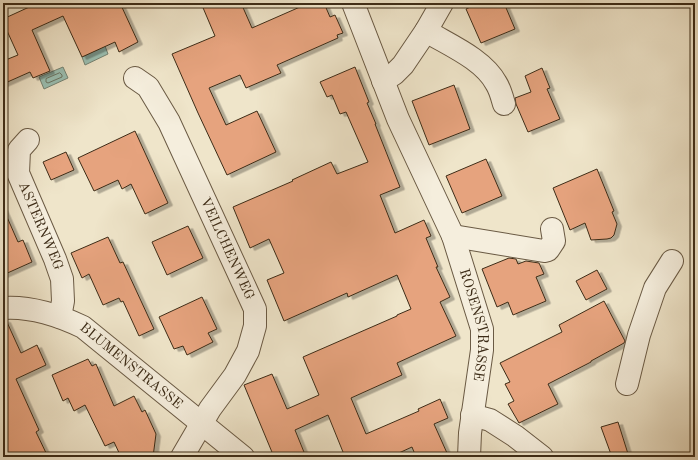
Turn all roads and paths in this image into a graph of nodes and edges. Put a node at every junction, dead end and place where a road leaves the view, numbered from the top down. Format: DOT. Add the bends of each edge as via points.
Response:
graph roads {
  1 [pos="353,3"];
  2 [pos="442,3"];
  3 [pos="426,31"];
  4 [pos="135,78"];
  5 [pos="383,81"];
  6 [pos="504,104"];
  7 [pos="28,140"];
  8 [pos="552,229"];
  9 [pos="453,236"];
  10 [pos="672,261"];
  11 [pos="3,308"];
  12 [pos="60,317"];
  13 [pos="627,384"];
  14 [pos="472,415"];
  15 [pos="201,423"];
  16 [pos="182,457"];
  17 [pos="243,457"];
  18 [pos="469,457"];
  19 [pos="542,457"];
  1 -- 5 [label="street, ROSENSTRASSE"];
  2 -- 3 [label="street"];
  3 -- 5 [label="street" via="402,65"];
  3 -- 6 [label="street" via="474,59 487,70 496,83"];
  4 -- 15 [label="street, VEILCHENWEG" via="148,87 169,122 256,309 255,326 248,351 235,375"];
  5 -- 9 [label="street, ROSENSTRASSE"];
  7 -- 12 [label="street, ASTERNWEG" via="19,150 18,173 62,279 63,301"];
  8 -- 9 [label="street" via="554,241 548,250 544,251"];
  9 -- 14 [label="street, ROSENSTRASSE" via="482,329 482,350"];
  10 -- 13 [label="street" via="655,288 639,335"];
  11 -- 12 [label="street, BLUMENSTRASSE" via="42,311"];
  12 -- 15 [label="street, BLUMENSTRASSE" via="83,327"];
  14 -- 18 [label="street, ROSENSTRASSE"];
  14 -- 19 [label="street" via="490,420"];
  15 -- 16 [label="street, VEILCHENWEG"];
  15 -- 17 [label="street, BLUMENSTRASSE"];
}
